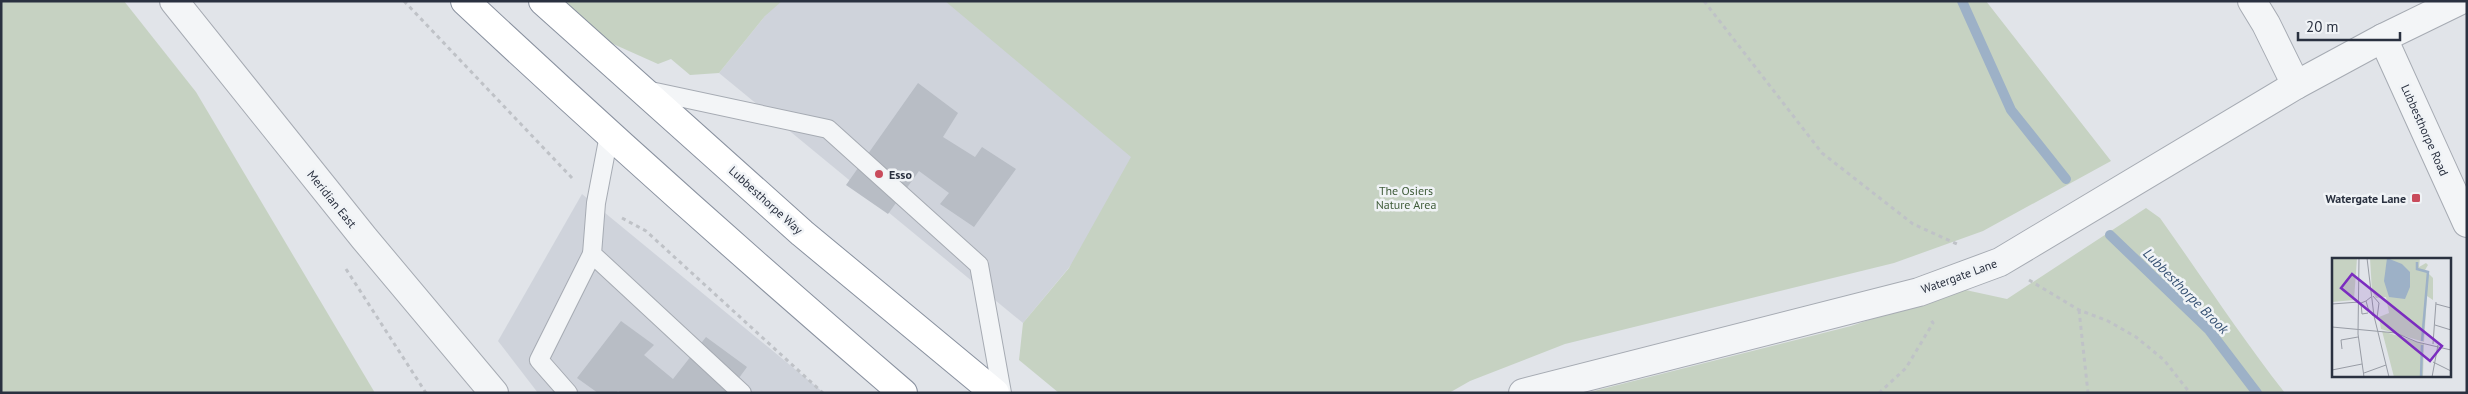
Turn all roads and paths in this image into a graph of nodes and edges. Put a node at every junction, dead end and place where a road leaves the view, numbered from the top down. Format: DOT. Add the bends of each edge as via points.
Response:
graph roads {
  1 [pos="174,1"];
  2 [pos="465,1"];
  3 [pos="543,1"];
  4 [pos="1704,1"];
  5 [pos="2252,1"];
  6 [pos="2459,1"];
  7 [pos="2384,38"];
  8 [pos="2296,85"];
  9 [pos="643,90"];
  10 [pos="609,135"];
  11 [pos="2467,223"];
  12 [pos="592,254"];
  13 [pos="2000,262"];
  14 [pos="1919,292"];
  15 [pos="2079,310"];
  16 [pos="489,391"];
  17 [pos="568,393"];
  18 [pos="742,393"];
  19 [pos="903,393"];
  20 [pos="995,393"];
  21 [pos="1002,393"];
  22 [pos="1523,393"];
  23 [pos="1879,393"];
  24 [pos="2088,393"];
  25 [pos="2190,393"];
  1 -- 16 [label="street, Meridian East"];
  2 -- 10 [label="highway"];
  3 -- 9 [label="highway, Lubbesthorpe Way"];
  4 -- 13 [label="path" via="1822,153 1913,224"];
  5 -- 8 [label="street"];
  6 -- 7 [label="street, Watergate Lane"];
  7 -- 8 [label="street, Watergate Lane"];
  7 -- 11 [label="street, Lubbesthorpe Road"];
  8 -- 13 [label="street, Watergate Lane"];
  9 -- 20 [label="highway, Lubbesthorpe Way" via="802,233"];
  9 -- 21 [label="lane" via="828,129 979,265"];
  10 -- 12 [label="lane" via="596,204"];
  10 -- 19 [label="highway"];
  12 -- 17 [label="lane" via="538,360"];
  12 -- 18 [label="lane"];
  13 -- 14 [label="street, Watergate Lane"];
  13 -- 15 [label="path"];
  14 -- 22 [label="street, Watergate Lane"];
  14 -- 23 [label="path" via="1933,323 1906,368"];
  15 -- 24 [label="path"];
  15 -- 25 [label="path" via="2136,337 2164,360"];
}
